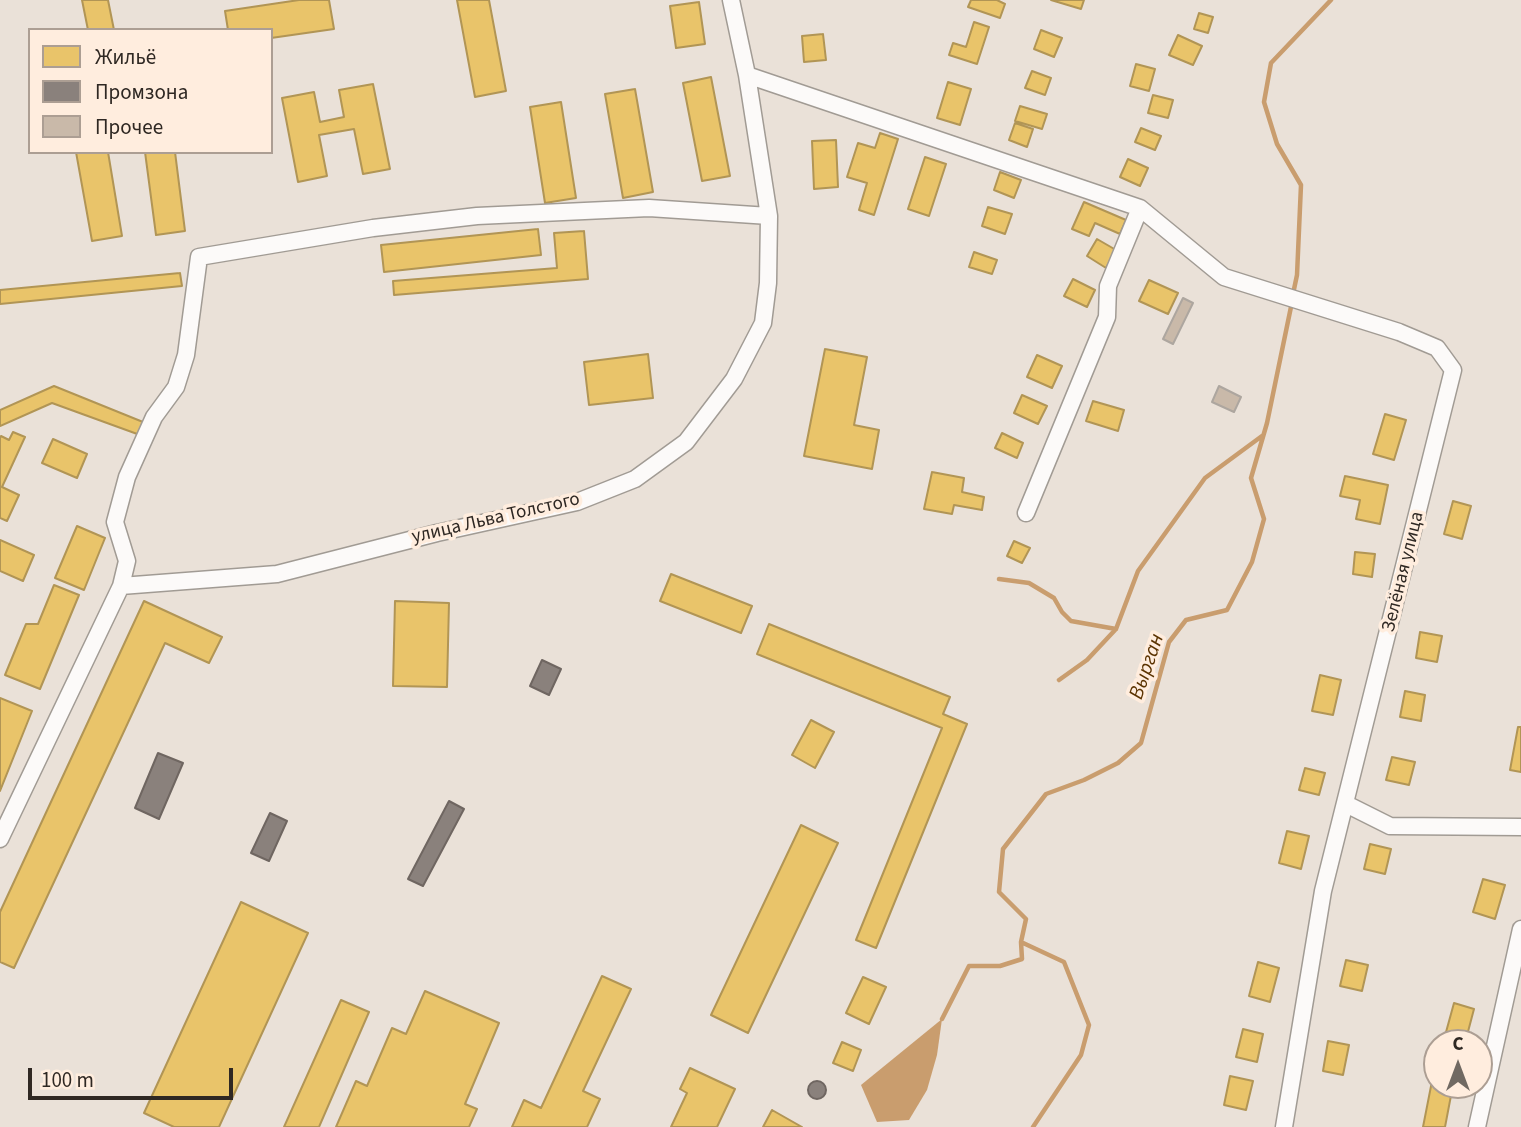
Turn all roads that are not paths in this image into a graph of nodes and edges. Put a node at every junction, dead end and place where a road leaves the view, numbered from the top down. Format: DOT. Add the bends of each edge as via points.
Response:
graph roads {
  1 [pos="731,0"];
  2 [pos="747,75"];
  3 [pos="1140,208"];
  4 [pos="769,216"];
  5 [pos="1026,513"];
  6 [pos="121,586"];
  7 [pos="1346,804"];
  8 [pos="1521,827"];
  9 [pos="0,839"];
  10 [pos="1521,929"];
  11 [pos="1284,1127"];
  12 [pos="1477,1127"];
  1 -- 2 [label="street, улица Льва Толстого"];
  2 -- 3 [label="street"];
  2 -- 4 [label="street, улица Льва Толстого"];
  3 -- 5 [label="street" via="1108,286 1107,317"];
  3 -- 7 [label="street, Зелёная улица" via="1224,277 1399,332 1437,348 1453,370"];
  4 -- 6 [label="street, улица Льва Толстого" via="763,323 734,379 686,442 635,479 577,502 277,574"];
  4 -- 6 [label="street" via="649,208 477,216 199,257 186,355 176,387 154,417 127,477 115,522 127,561"];
  6 -- 9 [label="street"];
  7 -- 8 [label="street" via="1390,826"];
  7 -- 11 [label="street, Зелёная улица" via="1323,891"];
  10 -- 12 [label="street"];
}
